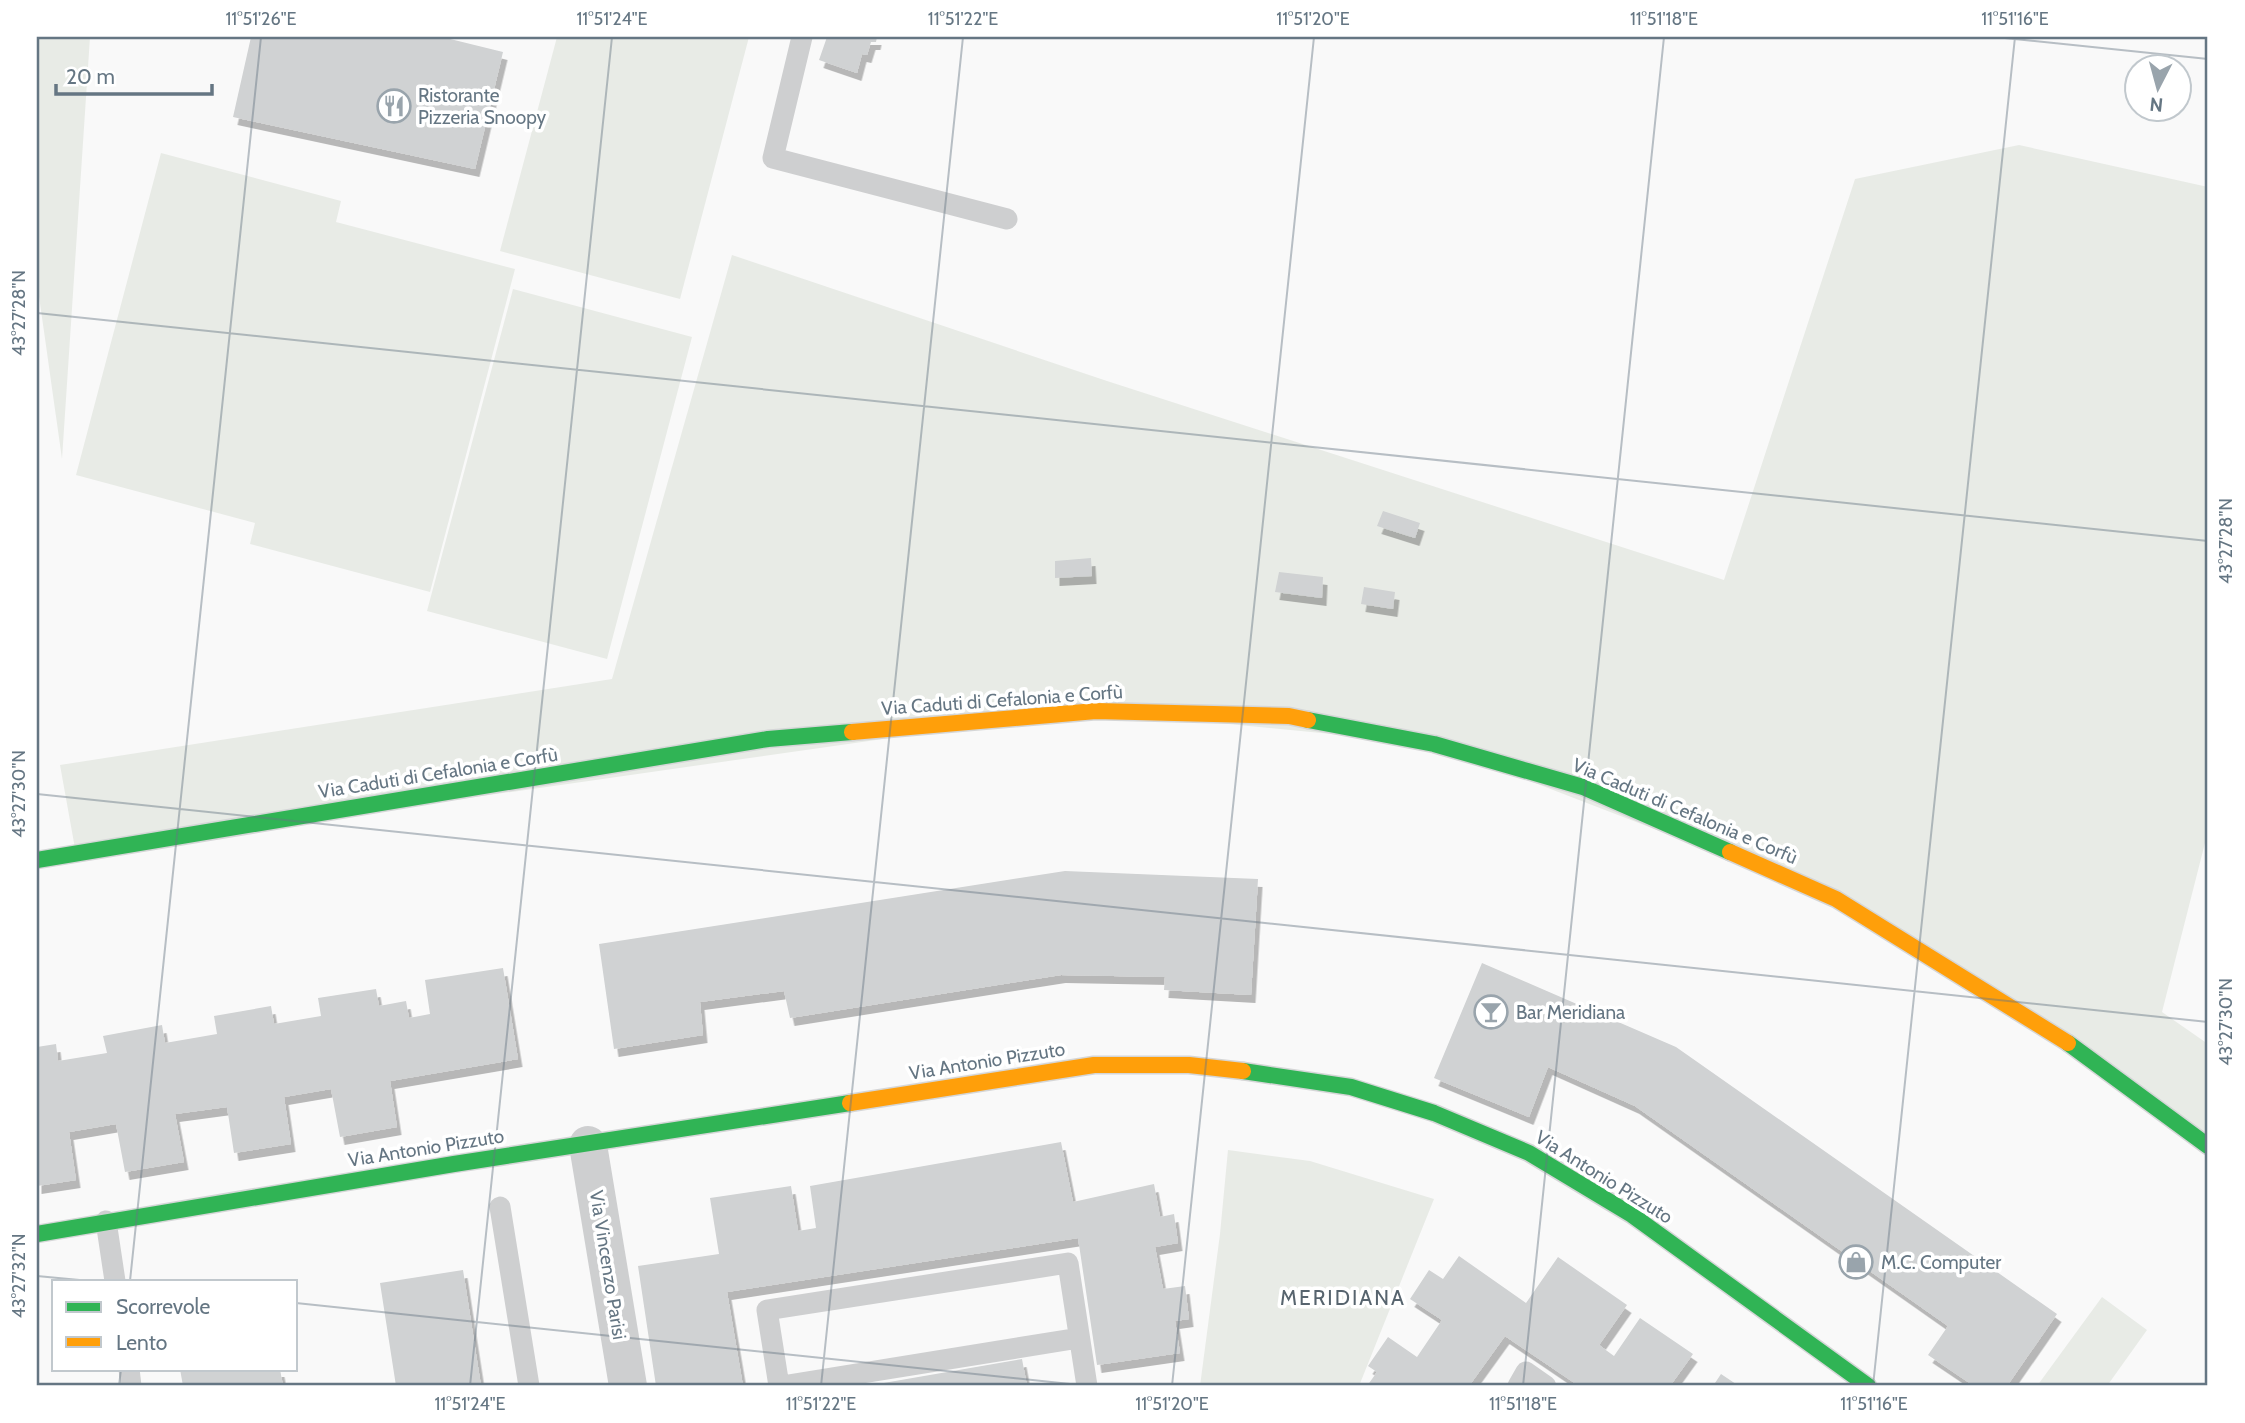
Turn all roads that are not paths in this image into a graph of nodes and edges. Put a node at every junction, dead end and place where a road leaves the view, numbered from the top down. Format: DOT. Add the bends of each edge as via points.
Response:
graph roads {
  1 [pos="802,37"];
  2 [pos="1007,219"];
  3 [pos="37,860"];
  4 [pos="588,1145"];
  5 [pos="2208,1146"];
  6 [pos="500,1206"];
  7 [pos="106,1222"];
  8 [pos="37,1234"];
  9 [pos="115,1280"];
  10 [pos="1079,1338"];
  11 [pos="529,1386"];
  12 [pos="628,1386"];
  13 [pos="781,1386"];
  14 [pos="1087,1386"];
  15 [pos="1518,1386"];
  16 [pos="1546,1386"];
  17 [pos="1868,1386"];
  1 -- 2 [label="lane" via="773,158"];
  3 -- 5 [label="street, Via Caduti di Cefalonia e Corfù" via="768,739 1096,711 1289,716 1434,744 1583,787 1836,899 2058,1036"];
  4 -- 7 [label="street, Via Antonio Pizzuto"];
  4 -- 12 [label="street, Via Vincenzo Parisi"];
  4 -- 17 [label="street, Via Antonio Pizzuto" via="1094,1065 1189,1065 1351,1087 1434,1113 1529,1153 1566,1174 1632,1215"];
  6 -- 11 [label="lane"];
  7 -- 8 [label="street, Via Antonio Pizzuto"];
  7 -- 9 [label="lane"];
  10 -- 13 [label="lane"];
  10 -- 13 [label="lane" via="1068,1263 766,1310"];
  10 -- 14 [label="lane"];
  15 -- 16 [label="lane" via="1526,1372"];
}
